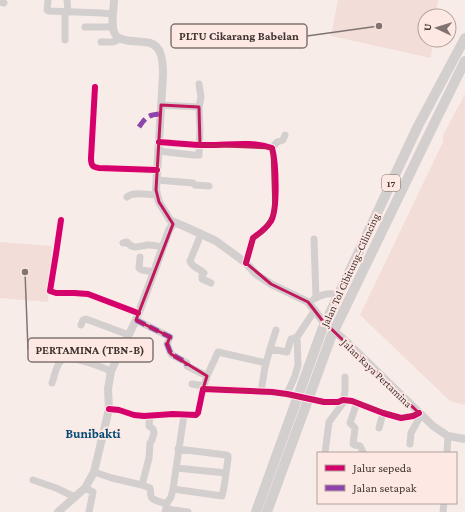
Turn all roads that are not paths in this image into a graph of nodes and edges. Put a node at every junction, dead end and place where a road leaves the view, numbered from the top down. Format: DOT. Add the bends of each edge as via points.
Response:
graph roads {
  1 [pos="48,0"];
  2 [pos="67,0"];
  3 [pos="114,0"];
  4 [pos="66,12"];
  5 [pos="113,14"];
  6 [pos="85,27"];
  7 [pos="113,27"];
  8 [pos="465,38"];
  9 [pos="120,39"];
  10 [pos="65,40"];
  11 [pos="101,42"];
  12 [pos="465,61"];
  13 [pos="199,84"];
  14 [pos="95,87"];
  15 [pos="161,105"];
  16 [pos="199,107"];
  17 [pos="285,135"];
  18 [pos="159,142"];
  19 [pos="200,145"];
  20 [pos="272,148"];
  21 [pos="158,151"];
  22 [pos="157,170"];
  23 [pos="156,180"];
  24 [pos="210,186"];
  25 [pos="157,195"];
  26 [pos="127,197"];
  27 [pos="61,220"];
  28 [pos="174,222"];
  29 [pos="201,234"];
  30 [pos="314,239"];
  31 [pos="123,242"];
  32 [pos="162,247"];
  33 [pos="140,257"];
  34 [pos="246,264"];
  35 [pos="154,272"];
  36 [pos="211,283"];
  37 [pos="336,294"];
  38 [pos="316,298"];
  39 [pos="308,302"];
  40 [pos="315,310"];
  41 [pos="137,316"];
  42 [pos="81,325"];
  43 [pos="276,330"];
  44 [pos="129,335"];
  45 [pos="297,337"];
  46 [pos="83,345"];
  47 [pos="270,349"];
  48 [pos="116,361"];
  49 [pos="266,363"];
  50 [pos="111,371"];
  51 [pos="207,376"];
  52 [pos="345,377"];
  53 [pos="52,383"];
  54 [pos="192,384"];
  55 [pos="204,388"];
  56 [pos="261,392"];
  57 [pos="287,394"];
  58 [pos="344,400"];
  59 [pos="357,402"];
  60 [pos="108,408"];
  61 [pos="383,413"];
  62 [pos="420,414"];
  63 [pos="184,415"];
  64 [pos="150,416"];
  65 [pos="379,428"];
  66 [pos="448,436"];
  67 [pos="465,439"];
  68 [pos="410,444"];
  69 [pos="178,448"];
  70 [pos="325,452"];
  71 [pos="363,452"];
  72 [pos="447,452"];
  73 [pos="176,468"];
  74 [pos="94,472"];
  75 [pos="226,473"];
  76 [pos="33,480"];
  77 [pos="142,485"];
  78 [pos="85,488"];
  79 [pos="173,489"];
  80 [pos="75,498"];
  81 [pos="166,508"];
  82 [pos="58,512"];
  83 [pos="89,512"];
  84 [pos="188,512"];
  85 [pos="256,512"];
  86 [pos="267,512"];
  1 -- 4 [label="street" via="48,11"];
  2 -- 4 [label="street"];
  3 -- 5 [label="main road"];
  4 -- 5 [label="street"];
  4 -- 10 [label="street"];
  5 -- 7 [label="main road"];
  6 -- 7 [label="street"];
  7 -- 9 [label="main road" via="115,35"];
  8 -- 85 [label="highway, Jalan Tol Cibitung–Cilincing / 17" via="418,126 322,330"];
  9 -- 11 [label="street"];
  9 -- 15 [label="main road" via="151,44 158,49 163,65"];
  12 -- 86 [label="highway, Jalan Tol Cibitung–Cilincing / 17" via="331,337"];
  13 -- 16 [label="street"];
  14 -- 22 [label="street" via="92,165 99,168"];
  15 -- 16 [label="street"];
  15 -- 18 [label="main road"];
  16 -- 19 [label="street"];
  17 -- 20 [label="street" via="283,140"];
  18 -- 19 [label="street"];
  18 -- 21 [label="main road"];
  19 -- 20 [label="street" via="260,145"];
  19 -- 21 [label="street" via="199,155"];
  20 -- 34 [label="street" via="276,194 274,213 270,223 253,238"];
  21 -- 22 [label="main road"];
  22 -- 23 [label="main road"];
  23 -- 24 [label="street"];
  23 -- 25 [label="main road"];
  25 -- 26 [label="street" via="136,194"];
  25 -- 28 [label="main road" via="170,220"];
  27 -- 41 [label="street" via="50,291 88,294"];
  28 -- 29 [label="main road, Jalan Raya Pertamina"];
  28 -- 32 [label="main road"];
  29 -- 34 [label="main road, Jalan Raya Pertamina"];
  29 -- 36 [label="street" via="190,264 203,271 202,279"];
  30 -- 38 [label="street"];
  31 -- 32 [label="street" via="127,242 131,247"];
  32 -- 35 [label="main road"];
  33 -- 35 [label="street" via="139,268"];
  34 -- 39 [label="main road, Jalan Raya Pertamina" via="271,284"];
  35 -- 41 [label="main road"];
  37 -- 38 [label="street"];
  38 -- 39 [label="street"];
  39 -- 40 [label="main road, Jalan Raya Pertamina"];
  40 -- 45 [label="street"];
  40 -- 62 [label="main road, Jalan Raya Pertamina" via="322,320"];
  41 -- 44 [label="main road"];
  41 -- 51 [label="street" via="170,337 167,344 171,354"];
  42 -- 44 [label="street" via="86,319"];
  43 -- 47 [label="street"];
  44 -- 48 [label="main road"];
  45 -- 47 [label="street" via="291,339 287,352"];
  45 -- 57 [label="street" via="298,365"];
  46 -- 48 [label="street"];
  47 -- 49 [label="street"];
  48 -- 50 [label="main road"];
  49 -- 51 [label="street" via="218,352"];
  49 -- 56 [label="street"];
  50 -- 53 [label="street" via="80,360 65,359 58,364"];
  50 -- 60 [label="main road"];
  51 -- 55 [label="street"];
  52 -- 58 [label="street"];
  54 -- 55 [label="street"];
  55 -- 56 [label="street"];
  55 -- 63 [label="street" via="198,413"];
  56 -- 57 [label="street"];
  57 -- 58 [label="street" via="324,402"];
  58 -- 59 [label="street"];
  58 -- 70 [label="street" via="329,422"];
  59 -- 61 [label="street"];
  59 -- 71 [label="street" via="350,423 355,428 353,444 360,446"];
  60 -- 64 [label="street" via="134,415"];
  60 -- 74 [label="main road"];
  61 -- 62 [label="street" via="401,418"];
  61 -- 65 [label="street"];
  62 -- 66 [label="main road, Jalan Raya Pertamina"];
  62 -- 68 [label="street" via="411,432"];
  63 -- 64 [label="street"];
  63 -- 69 [label="street"];
  64 -- 77 [label="street" via="149,426 154,433"];
  66 -- 67 [label="main road, Jalan Raya Pertamina"];
  66 -- 72 [label="street"];
  69 -- 73 [label="street"];
  69 -- 75 [label="street" via="228,456"];
  73 -- 75 [label="street"];
  73 -- 79 [label="street"];
  74 -- 77 [label="street"];
  74 -- 78 [label="main road"];
  75 -- 79 [label="street" via="222,496"];
  76 -- 80 [label="street"];
  77 -- 81 [label="street" via="151,489 153,499"];
  78 -- 80 [label="main road"];
  78 -- 83 [label="street" via="93,492"];
  79 -- 81 [label="street"];
  80 -- 82 [label="main road"];
  81 -- 84 [label="street"];
}
